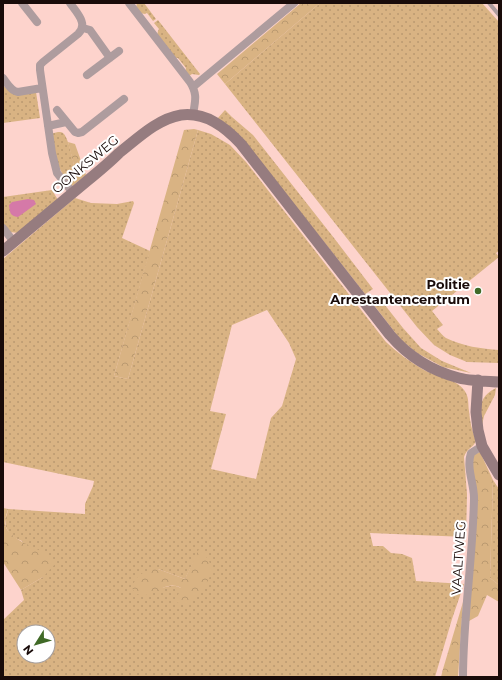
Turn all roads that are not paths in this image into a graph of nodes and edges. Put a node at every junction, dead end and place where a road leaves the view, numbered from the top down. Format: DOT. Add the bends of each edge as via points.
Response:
graph roads {
  1 [pos="22,3"];
  2 [pos="70,3"];
  3 [pos="129,3"];
  4 [pos="294,3"];
  5 [pos="489,3"];
  6 [pos="499,15"];
  7 [pos="37,22"];
  8 [pos="83,28"];
  9 [pos="119,51"];
  10 [pos="110,58"];
  11 [pos="87,75"];
  12 [pos="3,78"];
  13 [pos="193,87"];
  14 [pos="42,88"];
  15 [pos="124,99"];
  16 [pos="57,110"];
  17 [pos="193,115"];
  18 [pos="66,122"];
  19 [pos="48,126"];
  20 [pos="73,193"];
  21 [pos="3,228"];
  22 [pos="14,242"];
  23 [pos="3,251"];
  24 [pos="478,380"];
  25 [pos="499,382"];
  26 [pos="482,446"];
  27 [pos="499,474"];
  28 [pos="463,677"];
  1 -- 7 [label="street"];
  2 -- 8 [label="street" via="81,18"];
  3 -- 13 [label="street"];
  4 -- 13 [label="street"];
  5 -- 6 [label="lane"];
  8 -- 10 [label="street" via="90,30"];
  8 -- 14 [label="street" via="40,65"];
  9 -- 10 [label="street"];
  10 -- 11 [label="street"];
  12 -- 14 [label="street" via="15,92"];
  13 -- 17 [label="street" via="196,95"];
  14 -- 19 [label="street"];
  15 -- 18 [label="street" via="82,132 74,132"];
  16 -- 18 [label="street"];
  17 -- 20 [label="main road, OONKSWEG" via="172,117 149,129"];
  17 -- 24 [label="main road" via="218,124 234,136 405,351 437,370 458,378"];
  18 -- 19 [label="street"];
  19 -- 20 [label="street" via="57,172"];
  20 -- 22 [label="main road, OONKSWEG"];
  21 -- 22 [label="street"];
  22 -- 23 [label="main road, OONKSWEG"];
  24 -- 25 [label="main road"];
  24 -- 26 [label="main road" via="476,412"];
  26 -- 27 [label="main road"];
  26 -- 28 [label="street, VAALTWEG" via="471,453 469,463 474,496"];
}
